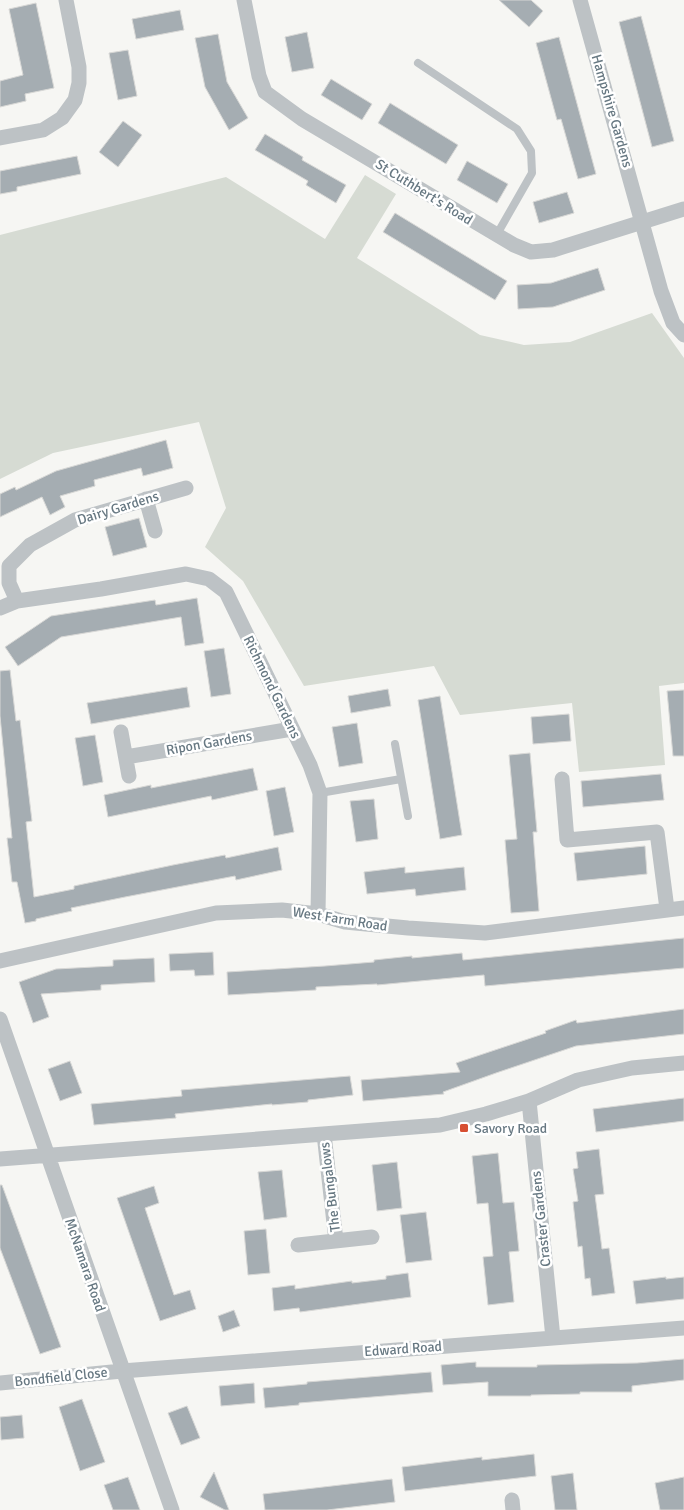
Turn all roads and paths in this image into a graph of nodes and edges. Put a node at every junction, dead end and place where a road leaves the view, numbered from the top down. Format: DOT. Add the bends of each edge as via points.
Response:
graph roads {
  1 [pos="66,0"];
  2 [pos="244,0"];
  3 [pos="580,0"];
  4 [pos="418,63"];
  5 [pos="0,138"];
  6 [pos="684,209"];
  7 [pos="641,222"];
  8 [pos="496,236"];
  9 [pos="684,335"];
  10 [pos="186,488"];
  11 [pos="146,499"];
  12 [pos="155,530"];
  13 [pos="5,567"];
  14 [pos="17,601"];
  15 [pos="0,608"];
  16 [pos="292,729"];
  17 [pos="121,732"];
  18 [pos="395,744"];
  19 [pos="126,758"];
  20 [pos="129,776"];
  21 [pos="401,779"];
  22 [pos="562,779"];
  23 [pos="320,793"];
  24 [pos="408,816"];
  25 [pos="684,908"];
  26 [pos="667,909"];
  27 [pos="318,914"];
  28 [pos="0,961"];
  29 [pos="0,1019"];
  30 [pos="3,1040"];
  31 [pos="684,1063"];
  32 [pos="529,1101"];
  33 [pos="324,1134"];
  34 [pos="46,1154"];
  35 [pos="0,1159"];
  36 [pos="372,1237"];
  37 [pos="336,1241"];
  38 [pos="298,1245"];
  39 [pos="684,1328"];
  40 [pos="552,1338"];
  41 [pos="122,1371"];
  42 [pos="0,1383"];
  43 [pos="172,1510"];
  1 -- 5 [label="street" via="79,67 80,83 75,100 62,118 43,130"];
  2 -- 8 [label="street, St Cuthbert's Road" via="265,92 302,119"];
  3 -- 7 [label="street, Hampshire Gardens"];
  4 -- 8 [label="lane" via="518,129 531,151 532,173"];
  6 -- 7 [label="street, St Cuthbert's Road"];
  7 -- 8 [label="street, St Cuthbert's Road" via="553,250 532,252"];
  7 -- 9 [label="street, Hampshire Gardens" via="672,323"];
  10 -- 11 [label="street, Dairy Gardens"];
  11 -- 12 [label="street"];
  11 -- 13 [label="street, Dairy Gardens" via="75,520 30,545"];
  13 -- 14 [label="street, Dairy Gardens"];
  14 -- 15 [label="street"];
  14 -- 16 [label="street, Richmond Gardens" via="186,574 209,579 226,592"];
  16 -- 19 [label="street, Ripon Gardens"];
  16 -- 23 [label="street, Richmond Gardens"];
  17 -- 19 [label="street"];
  18 -- 21 [label="lane"];
  19 -- 20 [label="street"];
  21 -- 23 [label="lane"];
  21 -- 24 [label="lane"];
  22 -- 26 [label="street" via="567,840 657,832"];
  23 -- 27 [label="street, Richmond Gardens"];
  25 -- 26 [label="street, West Farm Road"];
  26 -- 27 [label="street, West Farm Road" via="485,933 354,923"];
  27 -- 28 [label="street, West Farm Road" via="282,910 216,913"];
  29 -- 30 [label="street, McNamara Road"];
  30 -- 34 [label="street, McNamara Road"];
  31 -- 32 [label="street" via="632,1068 578,1080"];
  32 -- 33 [label="street" via="440,1125"];
  32 -- 40 [label="street, Craster Gardens"];
  33 -- 34 [label="street"];
  33 -- 37 [label="street, The Bungalows"];
  34 -- 35 [label="street"];
  34 -- 41 [label="street, McNamara Road"];
  36 -- 37 [label="street, The Bungalows"];
  37 -- 38 [label="street, The Bungalows"];
  39 -- 40 [label="street, Edward Road"];
  40 -- 41 [label="street, Edward Road"];
  41 -- 42 [label="street, Bondfield Close"];
  41 -- 43 [label="street, McNamara Road"];
}
